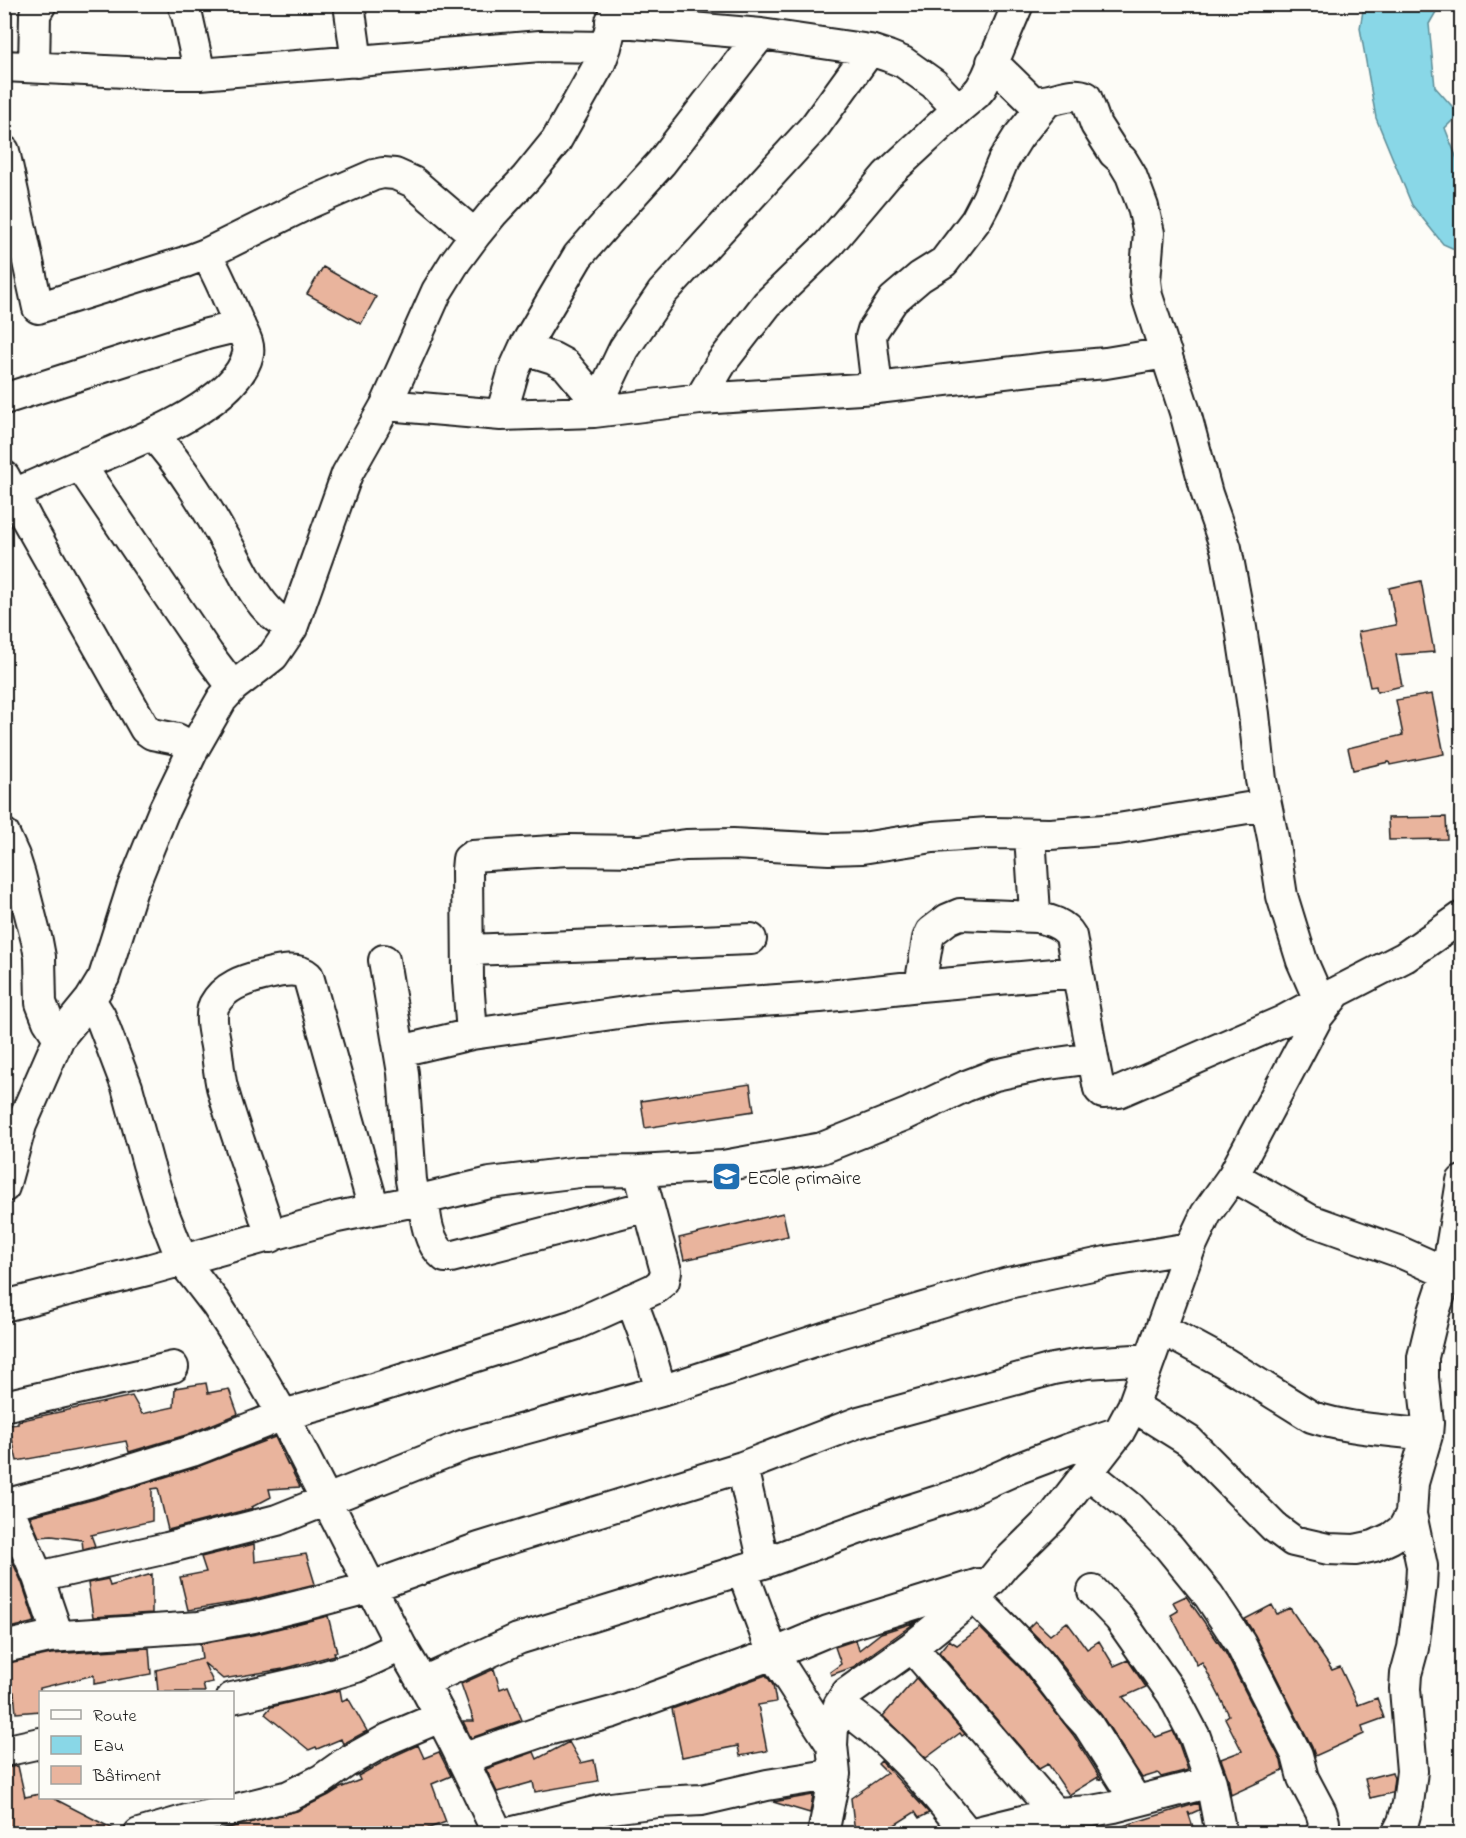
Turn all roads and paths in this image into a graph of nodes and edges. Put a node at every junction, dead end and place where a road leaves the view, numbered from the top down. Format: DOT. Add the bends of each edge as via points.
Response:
graph roads {
  1 [pos="41,4"];
  2 [pos="183,4"];
  3 [pos="350,4"];
  4 [pos="1018,4"];
  5 [pos="611,24"];
  6 [pos="761,34"];
  7 [pos="870,50"];
  8 [pos="357,62"];
  9 [pos="992,62"];
  10 [pos="4,66"];
  11 [pos="34,67"];
  12 [pos="200,74"];
  13 [pos="1047,101"];
  14 [pos="958,109"];
  15 [pos="4,151"];
  16 [pos="475,235"];
  17 [pos="206,254"];
  18 [pos="240,326"];
  19 [pos="525,346"];
  20 [pos="1166,353"];
  21 [pos="877,388"];
  22 [pos="4,399"];
  23 [pos="700,399"];
  24 [pos="598,404"];
  25 [pos="386,405"];
  26 [pos="501,415"];
  27 [pos="153,435"];
  28 [pos="80,465"];
  29 [pos="12,506"];
  30 [pos="292,628"];
  31 [pos="233,687"];
  32 [pos="195,748"];
  33 [pos="1266,805"];
  34 [pos="4,834"];
  35 [pos="1030,835"];
  36 [pos="1037,917"];
  37 [pos="1461,917"];
  38 [pos="751,939"];
  39 [pos="469,950"];
  40 [pos="384,960"];
  41 [pos="1077,972"];
  42 [pos="920,986"];
  43 [pos="1328,997"];
  44 [pos="90,1000"];
  45 [pos="472,1034"];
  46 [pos="59,1038"];
  47 [pos="400,1051"];
  48 [pos="1094,1058"];
  49 [pos="639,1171"];
  50 [pos="1233,1176"];
  51 [pos="1461,1181"];
  52 [pos="4,1187"];
  53 [pos="419,1200"];
  54 [pos="648,1206"];
  55 [pos="374,1209"];
  56 [pos="271,1237"];
  57 [pos="1190,1248"];
  58 [pos="182,1260"];
  59 [pos="1447,1274"];
  60 [pos="631,1299"];
  61 [pos="4,1306"];
  62 [pos="1162,1329"];
  63 [pos="1150,1359"];
  64 [pos="173,1367"];
  65 [pos="661,1391"];
  66 [pos="4,1406"];
  67 [pos="1133,1406"];
  68 [pos="283,1415"];
  69 [pos="1119,1432"];
  70 [pos="1427,1435"];
  71 [pos="742,1467"];
  72 [pos="1088,1473"];
  73 [pos="327,1500"];
  74 [pos="6,1505"];
  75 [pos="1411,1514"];
  76 [pos="753,1566"];
  77 [pos="38,1577"];
  78 [pos="371,1587"];
  79 [pos="983,1589"];
  80 [pos="1093,1591"];
  81 [pos="58,1636"];
  82 [pos="401,1646"];
  83 [pos="4,1647"];
  84 [pos="912,1647"];
  85 [pos="773,1654"];
  86 [pos="423,1682"];
  87 [pos="234,1698"];
  88 [pos="839,1705"];
  89 [pos="440,1718"];
  90 [pos="39,1743"];
  91 [pos="4,1751"];
  92 [pos="462,1759"];
  93 [pos="833,1760"];
  94 [pos="1211,1782"];
  95 [pos="1136,1801"];
  96 [pos="1055,1813"];
  97 [pos="139,1833"];
  98 [pos="498,1833"];
  99 [pos="505,1833"];
  100 [pos="823,1833"];
  101 [pos="968,1833"];
  102 [pos="1221,1833"];
  103 [pos="1322,1833"];
  104 [pos="1397,1833"];
  1 -- 11 [label="street" via="35,14"];
  2 -- 12 [label="street"];
  3 -- 8 [label="street"];
  4 -- 9 [label="street"];
  5 -- 6 [label="street"];
  5 -- 8 [label="street" via="540,46"];
  5 -- 16 [label="street" via="593,76 556,141"];
  6 -- 7 [label="street"];
  6 -- 19 [label="street" via="661,164 578,256"];
  7 -- 14 [label="street" via="903,62"];
  7 -- 24 [label="street" via="815,126 662,293 624,349"];
  8 -- 12 [label="street"];
  9 -- 13 [label="street" via="1031,100"];
  9 -- 14 [label="street" via="978,92"];
  10 -- 11 [label="street"];
  11 -- 12 [label="street"];
  13 -- 20 [label="street" via="1086,97 1096,125 1131,175 1149,233 1147,296"];
  13 -- 21 [label="street" via="1003,161 976,220 944,262 893,300 873,330"];
  14 -- 23 [label="street" via="887,175 828,245 767,304 722,362"];
  15 -- 17 [label="street" via="38,308"];
  16 -- 17 [label="street" via="413,182 382,173 307,204"];
  16 -- 25 [label="street" via="438,291"];
  17 -- 18 [label="street"];
  18 -- 22 [label="street"];
  18 -- 27 [label="street" via="248,354 230,385"];
  19 -- 24 [label="street" via="566,365"];
  19 -- 26 [label="street"];
  20 -- 21 [label="street"];
  20 -- 33 [label="street" via="1228,559"];
  21 -- 23 [label="street"];
  23 -- 24 [label="street"];
  24 -- 26 [label="street"];
  25 -- 26 [label="street"];
  25 -- 30 [label="street" via="347,474"];
  27 -- 28 [label="street"];
  27 -- 30 [label="street" via="201,499 261,602"];
  28 -- 29 [label="street"];
  28 -- 31 [label="street"];
  29 -- 32 [label="street" via="146,729"];
  30 -- 31 [label="street" via="273,656"];
  31 -- 32 [label="street" via="212,714"];
  32 -- 44 [label="street" via="164,810 132,888 104,977"];
  33 -- 35 [label="street" via="1118,829"];
  33 -- 43 [label="street" via="1285,907 1302,960"];
  34 -- 46 [label="street" via="14,856 37,940 41,1003"];
  35 -- 36 [label="street"];
  35 -- 39 [label="street" via="933,837 862,848 686,845 640,851 568,850 472,856 467,862"];
  36 -- 41 [label="street" via="1068,930"];
  36 -- 42 [label="street" via="960,914 948,919 928,939"];
  37 -- 43 [label="street" via="1405,957"];
  38 -- 39 [label="street"];
  39 -- 45 [label="street"];
  40 -- 47 [label="street"];
  41 -- 42 [label="street"];
  41 -- 48 [label="street"];
  42 -- 45 [label="street" via="820,998 647,1010"];
  43 -- 48 [label="street" via="1283,1021 1119,1092 1103,1093 1099,1089"];
  43 -- 50 [label="street"];
  44 -- 46 [label="street"];
  44 -- 58 [label="street" via="127,1087 163,1212"];
  45 -- 47 [label="street"];
  46 -- 52 [label="street" via="21,1125"];
  47 -- 53 [label="street"];
  48 -- 49 [label="street" via="995,1075 822,1148 723,1166"];
  49 -- 53 [label="street" via="579,1172 490,1183"];
  49 -- 54 [label="street"];
  50 -- 57 [label="street" via="1206,1214"];
  50 -- 59 [label="street" via="1310,1220 1400,1252"];
  51 -- 59 [label="street"];
  53 -- 54 [label="street" via="431,1238 445,1257"];
  53 -- 55 [label="street"];
  54 -- 60 [label="street" via="666,1271 664,1281 654,1289"];
  55 -- 56 [label="street"];
  55 -- 56 [label="street" via="308,976 302,971 272,973 232,986 223,993 213,1010 212,1028 223,1088"];
  56 -- 58 [label="street"];
  57 -- 62 [label="street"];
  57 -- 65 [label="street" via="1008,1283"];
  58 -- 61 [label="street"];
  58 -- 68 [label="street" via="216,1304"];
  59 -- 70 [label="street" via="1423,1357"];
  60 -- 65 [label="street"];
  60 -- 68 [label="street" via="574,1325"];
  62 -- 63 [label="street"];
  62 -- 70 [label="street" via="1312,1417"];
  63 -- 67 [label="street"];
  63 -- 71 [label="street" via="1087,1364 1024,1376 859,1422"];
  64 -- 66 [label="street"];
  65 -- 73 [label="street" via="462,1446"];
  67 -- 69 [label="street"];
  67 -- 75 [label="street" via="1189,1441 1274,1527 1293,1541 1328,1549 1374,1546 1402,1529"];
  68 -- 73 [label="street"];
  68 -- 74 [label="street" via="192,1450"];
  69 -- 72 [label="street"];
  69 -- 76 [label="street" via="963,1493"];
  70 -- 75 [label="street" via="1413,1483"];
  71 -- 76 [label="street"];
  71 -- 78 [label="street" via="479,1548"];
  72 -- 79 [label="street" via="1053,1517"];
  72 -- 103 [label="street" via="1131,1507 1216,1606 1240,1643 1297,1755 1303,1778 1321,1812"];
  73 -- 77 [label="street" via="277,1520"];
  73 -- 78 [label="street"];
  74 -- 77 [label="street"];
  75 -- 104 [label="street" via="1422,1566 1405,1689 1412,1771 1408,1804"];
  76 -- 85 [label="street"];
  76 -- 86 [label="street" via="518,1639"];
  77 -- 81 [label="street"];
  78 -- 81 [label="street" via="199,1627"];
  78 -- 82 [label="street"];
  79 -- 84 [label="street"];
  79 -- 85 [label="street" via="828,1631"];
  79 -- 95 [label="street" via="1088,1725"];
  80 -- 94 [label="street" via="1119,1618 1173,1695 1195,1737"];
  81 -- 83 [label="street"];
  82 -- 86 [label="street"];
  82 -- 87 [label="street" via="356,1667"];
  84 -- 88 [label="street" via="847,1693"];
  84 -- 96 [label="street"];
  85 -- 92 [label="street" via="613,1712"];
  85 -- 93 [label="street"];
  86 -- 89 [label="street"];
  88 -- 93 [label="street" via="833,1727"];
  88 -- 101 [label="street" via="891,1745"];
  89 -- 92 [label="street"];
  89 -- 97 [label="street" via="388,1738 289,1796"];
  90 -- 91 [label="street"];
  92 -- 98 [label="street"];
  93 -- 99 [label="street" via="767,1785 702,1800 611,1808"];
  93 -- 100 [label="street"];
  94 -- 95 [label="street"];
  94 -- 102 [label="street"];
  95 -- 96 [label="street" via="1092,1811"];
  96 -- 101 [label="street"];
}
